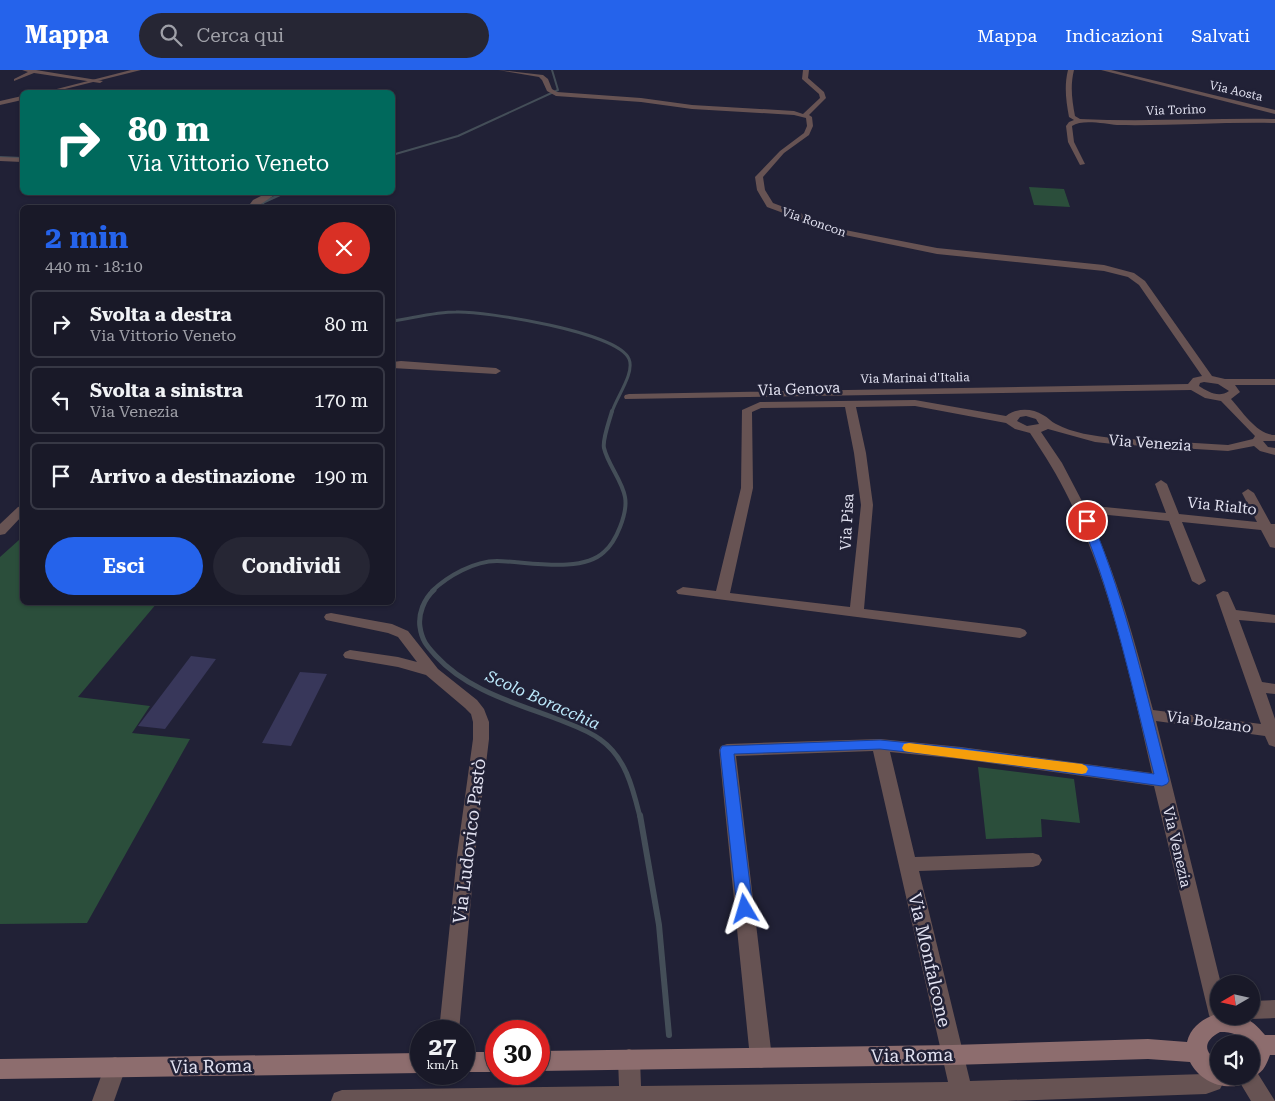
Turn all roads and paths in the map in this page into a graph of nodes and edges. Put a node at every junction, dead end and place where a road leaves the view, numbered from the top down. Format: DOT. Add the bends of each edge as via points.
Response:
graph roads {
  1 [pos="25,70"];
  2 [pos="138,70"];
  3 [pos="501,70"];
  4 [pos="806,70"];
  5 [pos="1071,70"];
  6 [pos="1104,70"];
  7 [pos="34,71"];
  8 [pos="89,73"];
  9 [pos="75,76"];
  10 [pos="16,80"];
  11 [pos="100,81"];
  12 [pos="57,90"];
  13 [pos="20,98"];
  14 [pos="0,102"];
  15 [pos="1275,112"];
  16 [pos="804,115"];
  17 [pos="1079,121"];
  18 [pos="1275,121"];
  19 [pos="0,159"];
  20 [pos="20,160"];
  21 [pos="1082,164"];
  22 [pos="270,195"];
  23 [pos="253,205"];
  24 [pos="395,365"];
  25 [pos="496,371"];
  26 [pos="1209,379"];
  27 [pos="1225,382"];
  28 [pos="1275,382"];
  29 [pos="1194,387"];
  30 [pos="1275,387"];
  31 [pos="1082,389"];
  32 [pos="1235,392"];
  33 [pos="629,397"];
  34 [pos="1223,397"];
  35 [pos="850,403"];
  36 [pos="1026,413"];
  37 [pos="1010,420"];
  38 [pos="1040,426"];
  39 [pos="1266,439"];
  40 [pos="1275,454"];
  41 [pos="1162,484"];
  42 [pos="1248,493"];
  43 [pos="1080,508"];
  44 [pos="20,512"];
  45 [pos="1174,517"];
  46 [pos="1270,527"];
  47 [pos="0,531"];
  48 [pos="1275,544"];
  49 [pos="1199,581"];
  50 [pos="683,592"];
  51 [pos="1222,595"];
  52 [pos="722,596"];
  53 [pos="857,613"];
  54 [pos="1229,614"];
  55 [pos="331,617"];
  56 [pos="1275,619"];
  57 [pos="1020,633"];
  58 [pos="350,656"];
  59 [pos="433,673"];
  60 [pos="1255,686"];
  61 [pos="1275,689"];
  62 [pos="1146,714"];
  63 [pos="1273,736"];
  64 [pos="880,744"];
  65 [pos="1162,781"];
  66 [pos="1033,860"];
  67 [pos="909,864"];
  68 [pos="1210,985"];
  69 [pos="1275,1009"];
  70 [pos="1260,1014"];
  71 [pos="450,1020"];
  72 [pos="1211,1025"];
  73 [pos="1249,1025"];
  74 [pos="1267,1045"];
  75 [pos="1195,1052"];
  76 [pos="952,1055"];
  77 [pos="761,1058"];
  78 [pos="629,1059"];
  79 [pos="550,1061"];
  80 [pos="410,1063"];
  81 [pos="115,1067"];
  82 [pos="0,1068"];
  83 [pos="1210,1068"];
  84 [pos="1210,1083"];
  85 [pos="1253,1085"];
  86 [pos="630,1096"];
  87 [pos="962,1096"];
  88 [pos="512,1099"];
  89 [pos="103,1101"];
  90 [pos="342,1101"];
  91 [pos="1264,1101"];
  1 -- 7 [label="street"];
  2 -- 11 [label="street"];
  3 -- 16 [label="street" via="544,77 551,92 686,107"];
  4 -- 16 [label="street" via="805,79 823,98"];
  5 -- 17 [label="street" via="1067,81 1068,100 1072,117"];
  6 -- 15 [label="street, Via Aosta"];
  7 -- 9 [label="street"];
  7 -- 10 [label="street"];
  8 -- 9 [label="street"];
  9 -- 11 [label="street"];
  11 -- 12 [label="street"];
  13 -- 14 [label="street"];
  16 -- 26 [label="street, Via Roncon" via="810,121 806,134 784,150 759,177 761,190 770,205 832,230 926,250 1104,268 1132,275 1142,283"];
  17 -- 18 [label="street, Via Torino"];
  17 -- 21 [label="street" via="1069,126 1071,142"];
  19 -- 20 [label="street"];
  22 -- 23 [label="street"];
  24 -- 25 [label="street"];
  26 -- 27 [label="street"];
  26 -- 29 [label="street" via="1194,382"];
  27 -- 28 [label="street"];
  27 -- 32 [label="street"];
  29 -- 31 [label="street, Via Marinai d'Italia"];
  29 -- 34 [label="street" via="1206,394"];
  30 -- 32 [label="street"];
  31 -- 33 [label="street, Via Marinai d'Italia"];
  31 -- 36 [label="street, Via Marinai d'Italia" via="1027,398 1024,402"];
  32 -- 34 [label="street"];
  34 -- 39 [label="street"];
  35 -- 37 [label="street, Via Genova" via="914,402"];
  35 -- 52 [label="street, Via Genova" via="760,405 747,410 747,488"];
  35 -- 53 [label="street, Via Pisa" via="867,505"];
  36 -- 37 [label="street" via="1013,415"];
  36 -- 38 [label="street, Via Venezia" via="1040,417"];
  37 -- 38 [label="street, Via Venezia" via="1018,427"];
  38 -- 39 [label="street, Via Venezia" via="1103,440 1228,448"];
  38 -- 43 [label="street, Via Venezia"];
  39 -- 40 [label="street" via="1264,449"];
  41 -- 45 [label="street, Via Rialto"];
  42 -- 46 [label="street, Via Rialto"];
  43 -- 45 [label="street, Via Rialto"];
  43 -- 62 [label="street, Via Venezia" via="1116,599"];
  44 -- 47 [label="street"];
  45 -- 46 [label="street, Via Rialto"];
  45 -- 49 [label="street, Via Rialto"];
  46 -- 48 [label="street, Via Rialto"];
  50 -- 52 [label="street"];
  51 -- 54 [label="street"];
  52 -- 53 [label="street"];
  53 -- 57 [label="street"];
  54 -- 56 [label="street"];
  54 -- 60 [label="street"];
  55 -- 59 [label="street, Via Ludovico Pastò" via="403,634"];
  58 -- 59 [label="street, Via Ludovico Pastò" via="398,662"];
  59 -- 71 [label="street, Via Ludovico Pastò" via="471,704 482,722"];
  60 -- 61 [label="street"];
  60 -- 63 [label="street"];
  62 -- 63 [label="street, Via Bolzano"];
  62 -- 65 [label="street, Via Venezia"];
  64 -- 65 [label="street"];
  64 -- 67 [label="street, Via Monfalcone"];
  64 -- 77 [label="street" via="727,750"];
  65 -- 68 [label="street, Via Venezia"];
  66 -- 67 [label="street"];
  67 -- 76 [label="street, Via Monfalcone"];
  69 -- 70 [label="street"];
  72 -- 75 [label="main road" via="1198,1037"];
  73 -- 74 [label="main road" via="1252,1035"];
  75 -- 76 [label="main road, Via Roma" via="1148,1049"];
  75 -- 83 [label="main road"];
  76 -- 77 [label="main road, Via Roma"];
  76 -- 87 [label="street"];
  77 -- 78 [label="main road, Via Roma"];
  78 -- 79 [label="main road, Via Roma"];
  78 -- 86 [label="street"];
  80 -- 81 [label="main road, Via Roma"];
  81 -- 82 [label="main road, Via Roma"];
  81 -- 89 [label="street"];
  84 -- 87 [label="street"];
  85 -- 91 [label="street"];
  86 -- 87 [label="street"];
  86 -- 88 [label="street"];
  88 -- 90 [label="street"];
}
